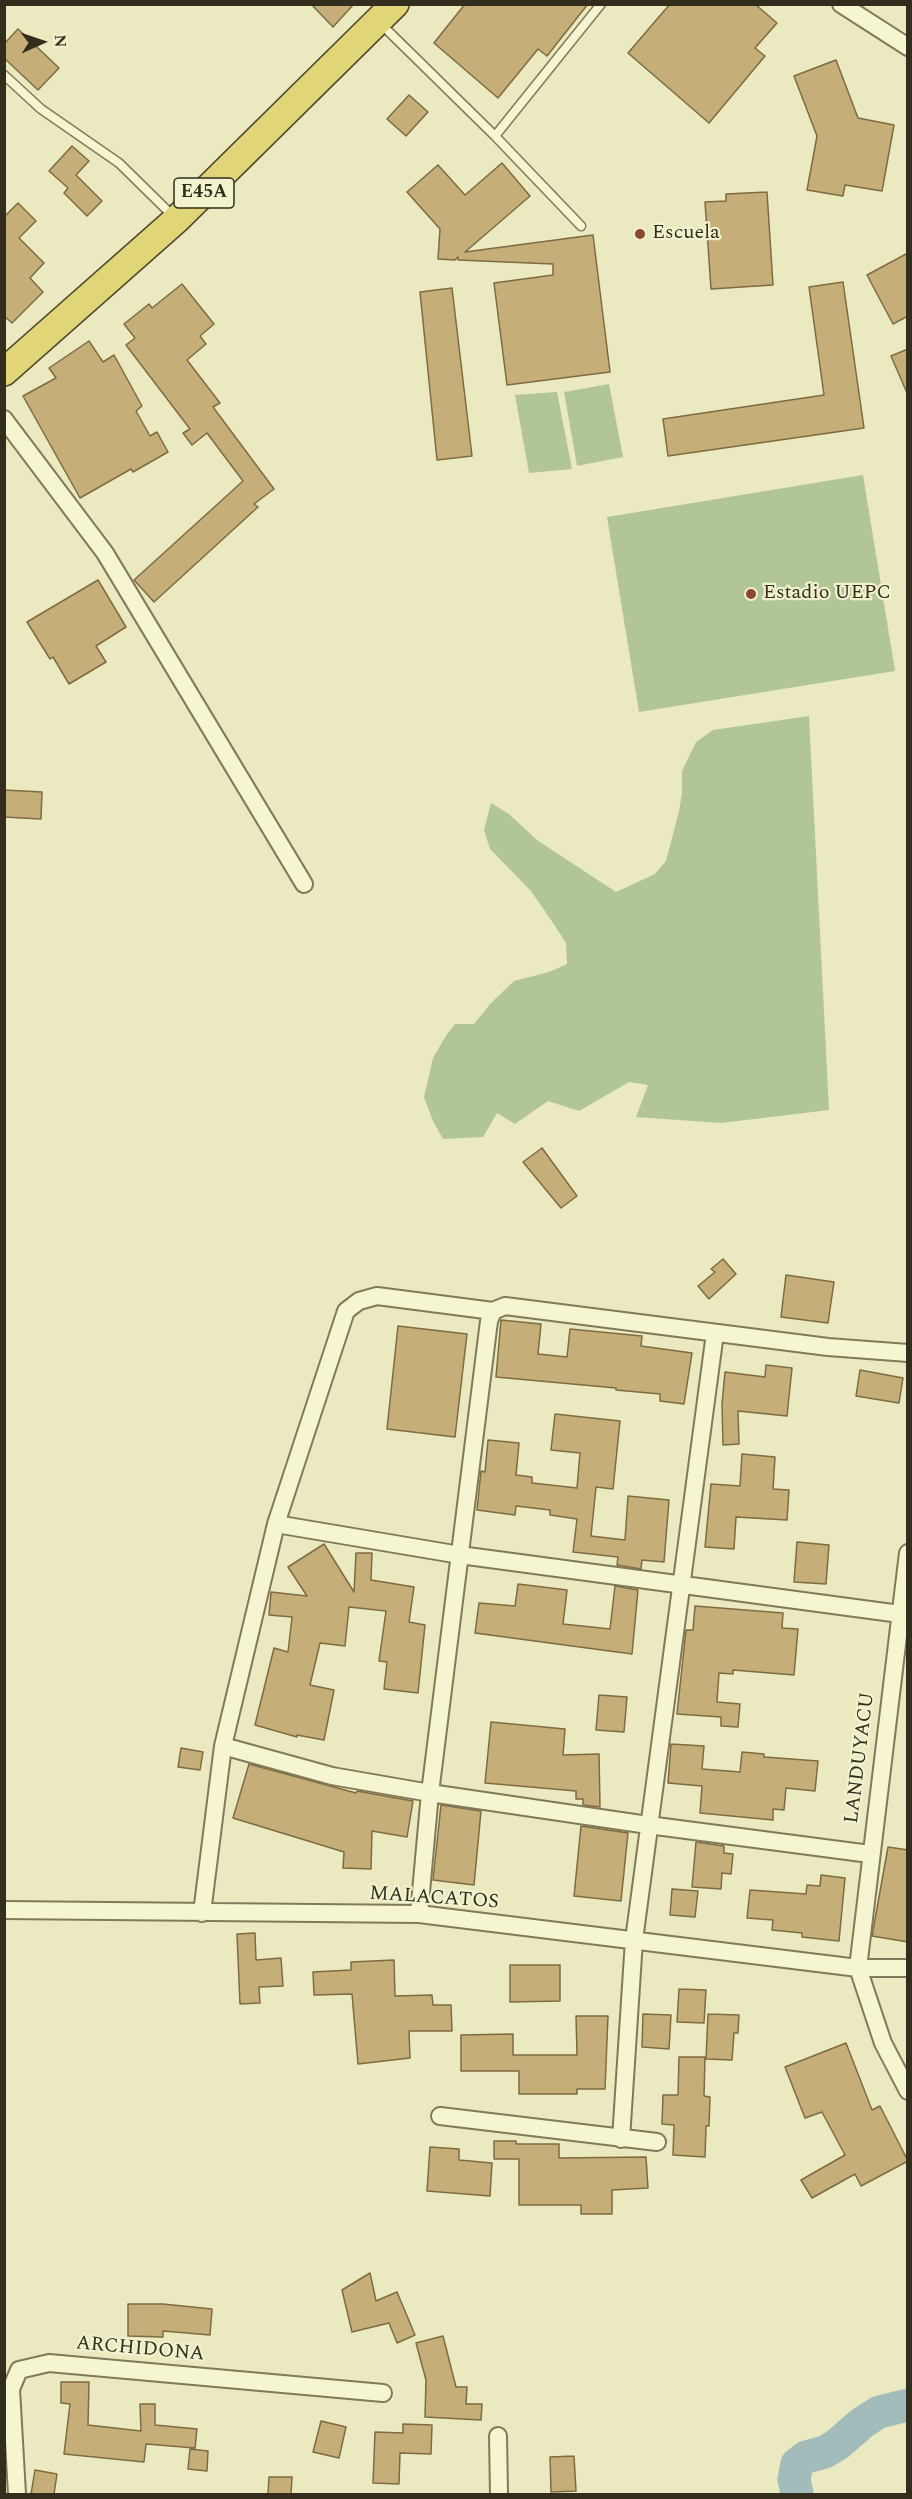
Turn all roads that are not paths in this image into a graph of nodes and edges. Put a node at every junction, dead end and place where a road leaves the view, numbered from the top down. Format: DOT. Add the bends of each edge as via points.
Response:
graph roads {
  1 [pos="602,4"];
  2 [pos="841,4"];
  3 [pos="387,13"];
  4 [pos="908,47"];
  5 [pos="4,75"];
  6 [pos="495,136"];
  7 [pos="176,220"];
  8 [pos="580,226"];
  9 [pos="4,372"];
  10 [pos="4,419"];
  11 [pos="304,884"];
  12 [pos="493,1311"];
  13 [pos="715,1333"];
  14 [pos="908,1353"];
  15 [pos="276,1524"];
  16 [pos="908,1553"];
  17 [pos="460,1555"];
  18 [pos="681,1585"];
  19 [pos="900,1614"];
  20 [pos="223,1746"];
  21 [pos="430,1793"];
  22 [pos="648,1825"];
  23 [pos="870,1854"];
  24 [pos="4,1910"];
  25 [pos="202,1913"];
  26 [pos="419,1914"];
  27 [pos="634,1940"];
  28 [pos="858,1968"];
  29 [pos="908,1968"];
  30 [pos="908,2091"];
  31 [pos="440,2116"];
  32 [pos="621,2139"];
  33 [pos="657,2142"];
  34 [pos="383,2394"];
  35 [pos="498,2436"];
  36 [pos="17,2494"];
  37 [pos="499,2494"];
  1 -- 6 [label="lane"];
  2 -- 4 [label="street"];
  3 -- 6 [label="lane"];
  3 -- 7 [label="highway, E45A"];
  5 -- 7 [label="lane" via="41,109 119,163"];
  6 -- 8 [label="lane"];
  7 -- 9 [label="highway, E45A"];
  10 -- 11 [label="street" via="105,553"];
  12 -- 13 [label="street" via="505,1306"];
  12 -- 15 [label="street" via="377,1296 346,1311"];
  12 -- 17 [label="street"];
  13 -- 14 [label="street"];
  13 -- 18 [label="street"];
  15 -- 17 [label="street"];
  15 -- 20 [label="street"];
  16 -- 19 [label="street, LANDUYACU"];
  17 -- 18 [label="street"];
  17 -- 21 [label="street"];
  18 -- 19 [label="street"];
  18 -- 22 [label="street"];
  19 -- 23 [label="street, LANDUYACU"];
  20 -- 21 [label="street" via="332,1776"];
  20 -- 25 [label="street"];
  21 -- 22 [label="street"];
  21 -- 26 [label="street"];
  22 -- 23 [label="street"];
  22 -- 27 [label="street"];
  23 -- 28 [label="street, LANDUYACU"];
  24 -- 25 [label="street, MALACATOS"];
  25 -- 26 [label="street, MALACATOS"];
  26 -- 27 [label="street, MALACATOS"];
  27 -- 28 [label="street, MALACATOS"];
  27 -- 32 [label="street"];
  28 -- 29 [label="street, MALACATOS"];
  28 -- 30 [label="street" via="882,2043"];
  31 -- 32 [label="street"];
  32 -- 33 [label="street"];
  34 -- 36 [label="street, ARCHIDONA" via="49,2363 19,2370 11,2389"];
  35 -- 37 [label="street"];
}
